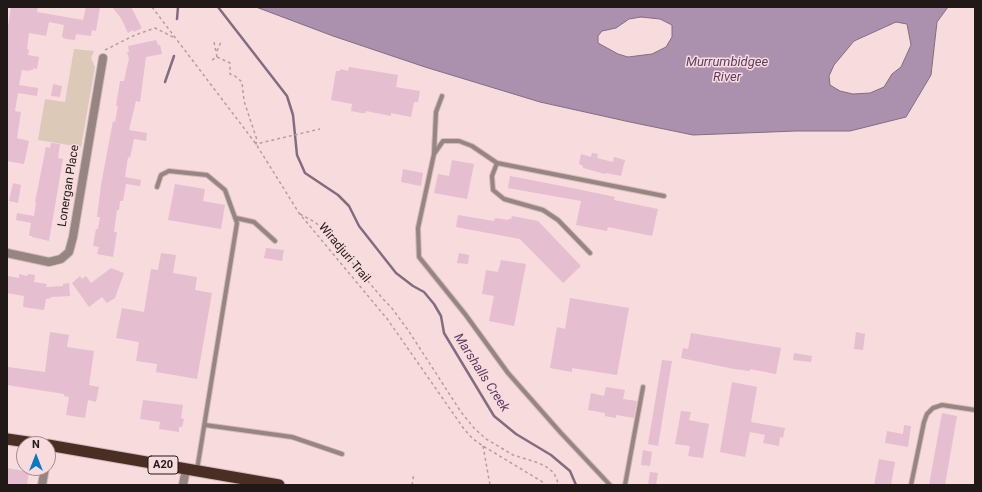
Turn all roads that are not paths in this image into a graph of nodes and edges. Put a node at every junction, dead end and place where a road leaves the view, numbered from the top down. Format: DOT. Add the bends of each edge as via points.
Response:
graph roads {
  1 [pos="104,54"];
  2 [pos="442,96"];
  3 [pos="434,154"];
  4 [pos="497,163"];
  5 [pos="157,187"];
  6 [pos="664,196"];
  7 [pos="236,218"];
  8 [pos="275,241"];
  9 [pos="7,252"];
  10 [pos="590,253"];
  11 [pos="643,386"];
  12 [pos="975,410"];
  13 [pos="205,425"];
  14 [pos="56,448"];
  15 [pos="342,454"];
  16 [pos="186,469"];
  17 [pos="197,471"];
  18 [pos="183,485"];
  19 [pos="279,485"];
  20 [pos="610,485"];
  21 [pos="625,485"];
  22 [pos="911,485"];
  1 -- 9 [label="street, Lonergan Place" via="69,252 61,259 50,262"];
  2 -- 3 [label="lane" via="436,112"];
  3 -- 4 [label="lane" via="443,141 459,141 472,146"];
  3 -- 20 [label="lane" via="418,228 419,257 508,373"];
  4 -- 6 [label="lane"];
  4 -- 10 [label="lane" via="492,176 493,190 504,199 544,210 558,220"];
  5 -- 7 [label="lane" via="161,175 169,171 207,175 225,190"];
  7 -- 8 [label="lane" via="254,222"];
  7 -- 13 [label="lane"];
  11 -- 21 [label="lane"];
  12 -- 22 [label="lane" via="942,405 933,408 927,414"];
  13 -- 15 [label="lane" via="292,437"];
  13 -- 17 [label="lane"];
  14 -- 16 [label="highway, A20"];
  16 -- 17 [label="highway, A20"];
  16 -- 18 [label="street"];
  17 -- 19 [label="highway, A20"];
}
